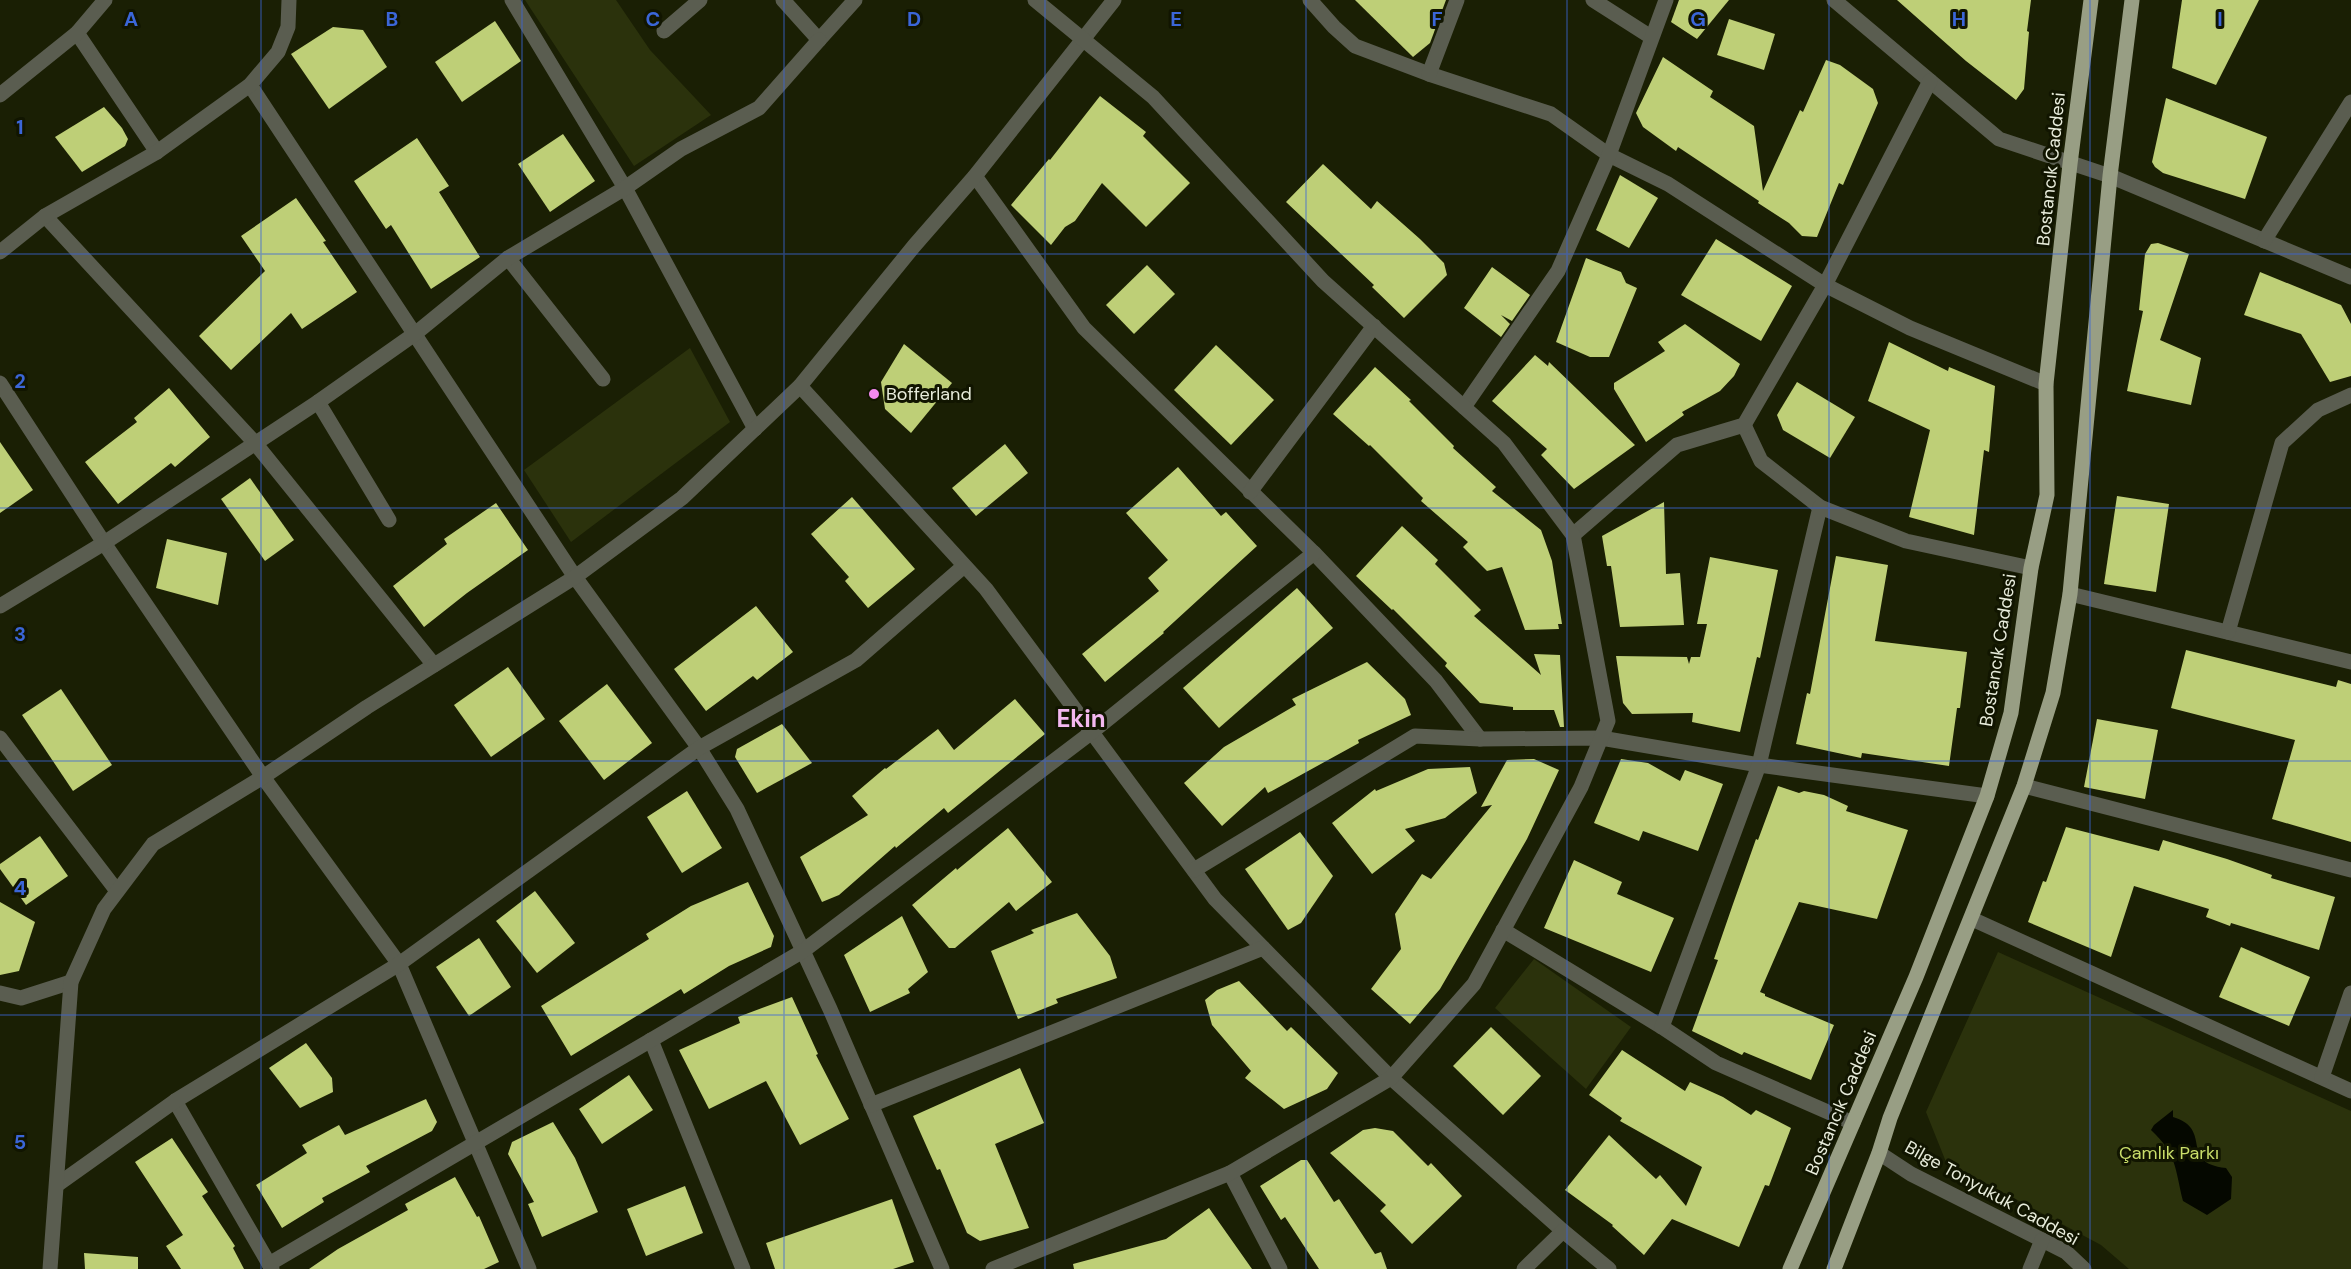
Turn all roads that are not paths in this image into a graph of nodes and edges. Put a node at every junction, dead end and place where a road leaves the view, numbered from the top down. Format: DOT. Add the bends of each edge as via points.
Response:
graph roads {
  1 [pos="105,0"];
  2 [pos="289,0"];
  3 [pos="512,0"];
  4 [pos="700,0"];
  5 [pos="783,0"];
  6 [pos="855,0"];
  7 [pos="1035,0"];
  8 [pos="1114,0"];
  9 [pos="1310,0"];
  10 [pos="1457,0"];
  11 [pos="1593,0"];
  12 [pos="1666,0"];
  13 [pos="1834,0"];
  14 [pos="2091,0"];
  15 [pos="2132,0"];
  16 [pos="664,31"];
  17 [pos="77,33"];
  18 [pos="1651,37"];
  19 [pos="1084,39"];
  20 [pos="819,40"];
  21 [pos="1429,74"];
  22 [pos="1930,81"];
  23 [pos="250,85"];
  24 [pos="0,94"];
  25 [pos="2351,102"];
  26 [pos="157,152"];
  27 [pos="1609,155"];
  28 [pos="2070,164"];
  29 [pos="975,176"];
  30 [pos="2110,176"];
  31 [pos="625,188"];
  32 [pos="45,216"];
  33 [pos="2264,241"];
  34 [pos="0,252"];
  35 [pos="508,258"];
  36 [pos="2351,277"];
  37 [pos="1825,285"];
  38 [pos="1374,326"];
  39 [pos="416,333"];
  40 [pos="603,379"];
  41 [pos="0,383"];
  42 [pos="2046,384"];
  43 [pos="800,386"];
  44 [pos="2351,395"];
  45 [pos="318,402"];
  46 [pos="1464,407"];
  47 [pos="1744,424"];
  48 [pos="755,429"];
  49 [pos="255,443"];
  50 [pos="1250,492"];
  51 [pos="1820,507"];
  52 [pos="389,520"];
  53 [pos="1573,535"];
  54 [pos="104,543"];
  55 [pos="1314,553"];
  56 [pos="964,566"];
  57 [pos="2031,568"];
  58 [pos="575,577"];
  59 [pos="2070,594"];
  60 [pos="0,606"];
  61 [pos="2228,632"];
  62 [pos="2351,662"];
  63 [pos="434,665"];
  64 [pos="1092,732"];
  65 [pos="0,738"];
  66 [pos="1601,738"];
  67 [pos="1480,739"];
  68 [pos="699,748"];
  69 [pos="1759,765"];
  70 [pos="263,777"];
  71 [pos="2024,786"];
  72 [pos="1987,796"];
  73 [pos="1194,870"];
  74 [pos="2351,870"];
  75 [pos="117,891"];
  76 [pos="1972,919"];
  77 [pos="1503,930"];
  78 [pos="1263,948"];
  79 [pos="803,951"];
  80 [pos="399,964"];
  81 [pos="71,982"];
  82 [pos="0,993"];
  83 [pos="2351,993"];
  84 [pos="1662,1027"];
  85 [pos="651,1040"];
  86 [pos="2322,1077"];
  87 [pos="1391,1078"];
  88 [pos="2351,1091"];
  89 [pos="175,1101"];
  90 [pos="871,1105"];
  91 [pos="1853,1123"];
  92 [pos="476,1142"];
  93 [pos="1879,1153"];
  94 [pos="1230,1173"];
  95 [pos="57,1185"];
  96 [pos="1563,1231"];
  97 [pos="2042,1240"];
  98 [pos="270,1267"];
  99 [pos="50,1269"];
  100 [pos="529,1269"];
  101 [pos="743,1269"];
  102 [pos="942,1269"];
  103 [pos="993,1269"];
  104 [pos="1280,1269"];
  105 [pos="1524,1269"];
  106 [pos="1609,1269"];
  107 [pos="1790,1269"];
  108 [pos="1834,1269"];
  109 [pos="2030,1269"];
  110 [pos="2084,1269"];
  1 -- 17 [label="street"];
  2 -- 23 [label="street" via="288,27 278,52"];
  3 -- 31 [label="street"];
  4 -- 16 [label="street"];
  5 -- 20 [label="street"];
  6 -- 20 [label="street"];
  7 -- 19 [label="street"];
  8 -- 19 [label="street"];
  9 -- 21 [label="street" via="1355,46"];
  10 -- 21 [label="street"];
  11 -- 18 [label="street"];
  12 -- 18 [label="street"];
  13 -- 22 [label="street"];
  14 -- 28 [label="main road, Bostancık Caddesi"];
  15 -- 30 [label="main road"];
  17 -- 24 [label="street"];
  17 -- 26 [label="street"];
  18 -- 27 [label="street"];
  19 -- 29 [label="street"];
  19 -- 38 [label="street" via="1153,97 1323,281"];
  20 -- 31 [label="street" via="759,108 681,149"];
  21 -- 27 [label="street" via="1551,114"];
  22 -- 28 [label="street" via="1999,139"];
  22 -- 37 [label="street"];
  23 -- 26 [label="street"];
  23 -- 39 [label="street"];
  25 -- 33 [label="street"];
  26 -- 32 [label="street"];
  27 -- 37 [label="street" via="1668,184"];
  27 -- 46 [label="street" via="1558,271"];
  28 -- 30 [label="street"];
  28 -- 42 [label="main road, Bostancık Caddesi"];
  29 -- 43 [label="street"];
  29 -- 50 [label="street" via="1084,328"];
  30 -- 33 [label="street"];
  30 -- 59 [label="main road"];
  31 -- 35 [label="street"];
  31 -- 48 [label="street"];
  32 -- 34 [label="street"];
  32 -- 49 [label="street"];
  33 -- 36 [label="street"];
  35 -- 39 [label="street"];
  35 -- 40 [label="street"];
  37 -- 42 [label="street" via="1910,328"];
  37 -- 47 [label="street"];
  38 -- 46 [label="street"];
  38 -- 50 [label="street"];
  39 -- 45 [label="street"];
  39 -- 58 [label="street"];
  41 -- 54 [label="street"];
  42 -- 57 [label="main road, Bostancık Caddesi" via="2047,495"];
  43 -- 48 [label="street"];
  43 -- 56 [label="street"];
  44 -- 61 [label="street" via="2318,410 2282,443"];
  45 -- 49 [label="street"];
  45 -- 52 [label="street"];
  46 -- 53 [label="street" via="1504,443"];
  47 -- 51 [label="street" via="1761,461"];
  47 -- 53 [label="street" via="1677,445"];
  48 -- 58 [label="street" via="682,498"];
  49 -- 54 [label="street"];
  49 -- 63 [label="street"];
  50 -- 55 [label="street"];
  51 -- 57 [label="street" via="1906,541"];
  51 -- 69 [label="street"];
  53 -- 66 [label="street" via="1608,721"];
  54 -- 60 [label="street"];
  54 -- 70 [label="street"];
  55 -- 64 [label="street"];
  55 -- 67 [label="street" via="1436,681"];
  56 -- 64 [label="street" via="986,589"];
  56 -- 68 [label="street" via="856,660"];
  57 -- 72 [label="main road, Bostancık Caddesi" via="2011,713"];
  58 -- 63 [label="street"];
  58 -- 68 [label="street"];
  59 -- 61 [label="street"];
  59 -- 71 [label="main road" via="2053,693"];
  61 -- 62 [label="street"];
  63 -- 70 [label="street"];
  64 -- 73 [label="street"];
  64 -- 79 [label="street"];
  65 -- 75 [label="street"];
  66 -- 67 [label="street"];
  66 -- 69 [label="street"];
  66 -- 77 [label="street" via="1581,787"];
  67 -- 73 [label="street" via="1415,736"];
  68 -- 79 [label="street" via="737,809"];
  68 -- 80 [label="street"];
  69 -- 72 [label="street"];
  69 -- 84 [label="street"];
  70 -- 75 [label="street" via="153,844"];
  70 -- 80 [label="street"];
  71 -- 74 [label="street"];
  71 -- 76 [label="main road"];
  72 -- 91 [label="main road, Bostancık Caddesi"];
  73 -- 78 [label="street" via="1215,899"];
  75 -- 81 [label="street" via="104,909"];
  76 -- 86 [label="street"];
  76 -- 93 [label="main road"];
  77 -- 84 [label="street"];
  77 -- 87 [label="street" via="1474,984"];
  78 -- 87 [label="street"];
  78 -- 90 [label="street"];
  79 -- 85 [label="street"];
  79 -- 90 [label="street"];
  80 -- 89 [label="street"];
  80 -- 92 [label="street"];
  81 -- 82 [label="street" via="21,998"];
  81 -- 95 [label="street"];
  83 -- 86 [label="street"];
  84 -- 91 [label="street" via="1716,1063"];
  85 -- 92 [label="street"];
  85 -- 101 [label="street"];
  86 -- 88 [label="street"];
  87 -- 94 [label="street"];
  87 -- 96 [label="street"];
  89 -- 95 [label="street"];
  89 -- 98 [label="street"];
  90 -- 102 [label="street"];
  91 -- 107 [label="main road, Bostancık Caddesi"];
  92 -- 98 [label="street"];
  92 -- 100 [label="street"];
  93 -- 97 [label="street, Bilge Tonyukuk Caddesi" via="1911,1174"];
  93 -- 108 [label="main road"];
  94 -- 103 [label="street"];
  94 -- 104 [label="street"];
  95 -- 99 [label="street"];
  96 -- 105 [label="street"];
  96 -- 106 [label="street"];
  97 -- 109 [label="street"];
  97 -- 110 [label="street, Bilge Tonyukuk Caddesi" via="2066,1252"];
}
